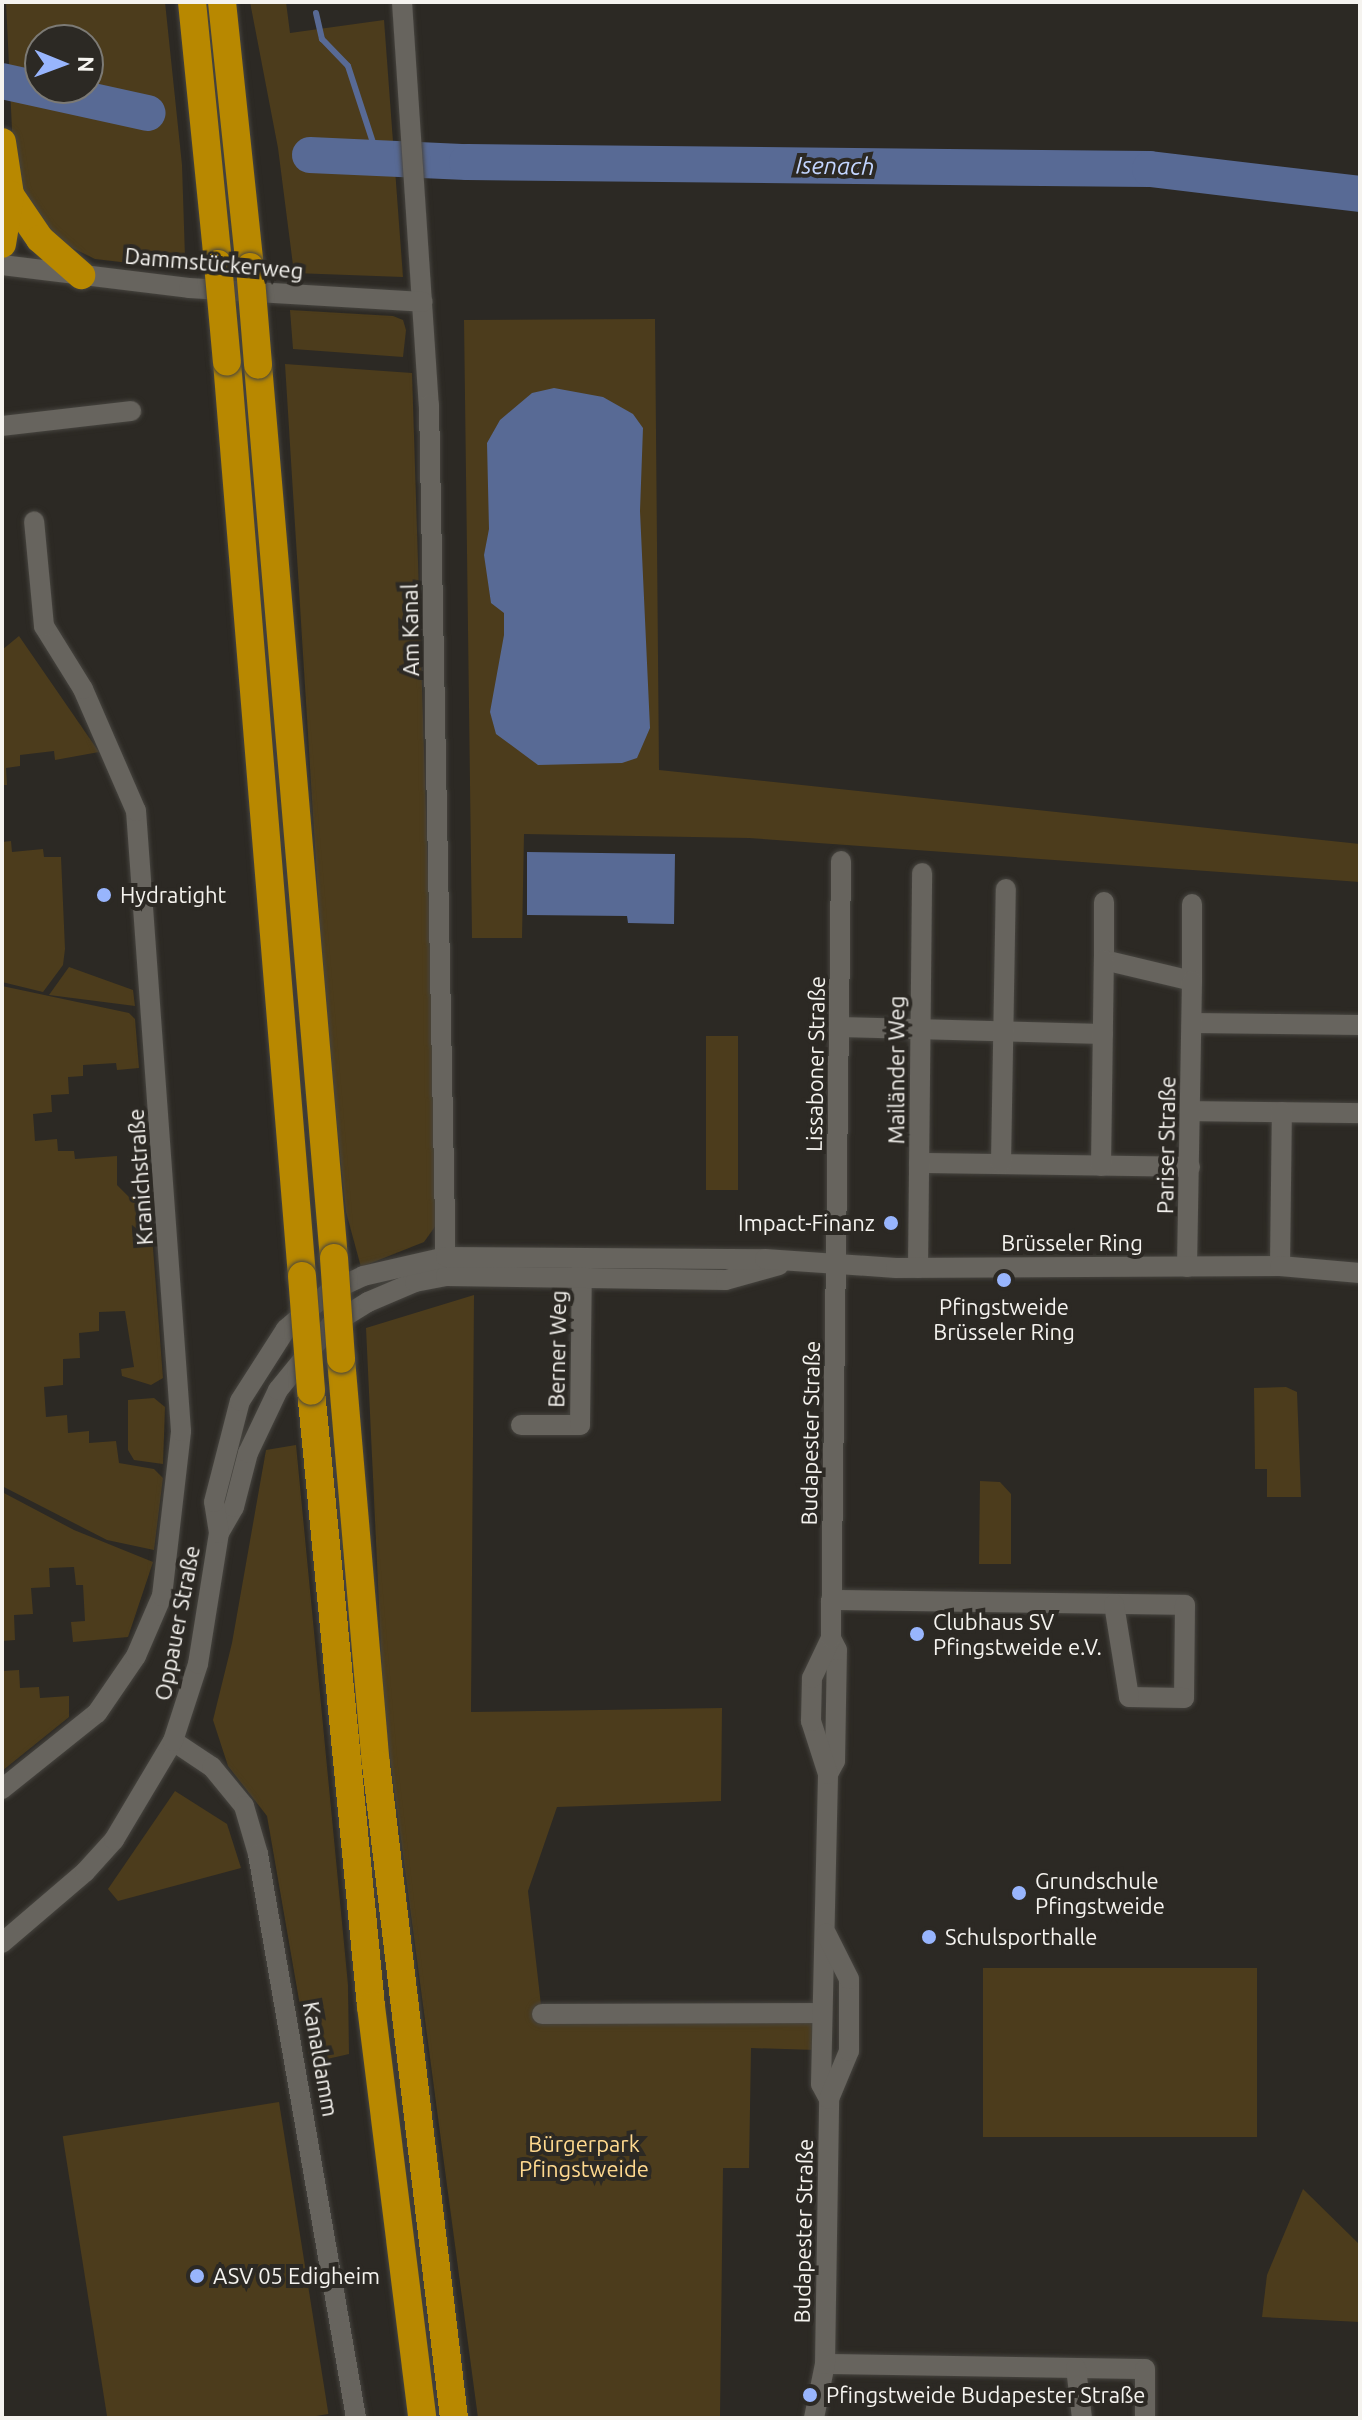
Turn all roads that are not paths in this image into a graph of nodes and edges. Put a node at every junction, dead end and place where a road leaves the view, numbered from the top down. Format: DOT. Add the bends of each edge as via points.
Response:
graph roads {
  1 [pos="192,2"];
  2 [pos="222,2"];
  3 [pos="402,2"];
  4 [pos="2,142"];
  5 [pos="10,195"];
  6 [pos="2,244"];
  7 [pos="2,265"];
  8 [pos="81,275"];
  9 [pos="423,302"];
  10 [pos="131,411"];
  11 [pos="2,426"];
  12 [pos="34,521"];
  13 [pos="841,861"];
  14 [pos="922,873"];
  15 [pos="1006,889"];
  16 [pos="1104,902"];
  17 [pos="1192,904"];
  18 [pos="1104,960"];
  19 [pos="1192,981"];
  20 [pos="1193,1023"];
  21 [pos="1360,1025"];
  22 [pos="840,1027"];
  23 [pos="919,1028"];
  24 [pos="1002,1033"];
  25 [pos="1103,1034"];
  26 [pos="1191,1111"];
  27 [pos="1282,1112"];
  28 [pos="1360,1113"];
  29 [pos="919,1163"];
  30 [pos="1001,1163"];
  31 [pos="1101,1166"];
  32 [pos="1190,1167"];
  33 [pos="582,1261"];
  34 [pos="783,1264"];
  35 [pos="836,1266"];
  36 [pos="1280,1266"];
  37 [pos="446,1267"];
  38 [pos="1187,1267"];
  39 [pos="918,1268"];
  40 [pos="1360,1273"];
  41 [pos="582,1282"];
  42 [pos="329,1292"];
  43 [pos="331,1325"];
  44 [pos="521,1425"];
  45 [pos="219,1533"];
  46 [pos="831,1600"];
  47 [pos="1114,1604"];
  48 [pos="173,1741"];
  49 [pos="2,1789"];
  50 [pos="826,1933"];
  51 [pos="2,1943"];
  52 [pos="821,2013"];
  53 [pos="542,2014"];
  54 [pos="829,2099"];
  55 [pos="825,2364"];
  56 [pos="1076,2368"];
  57 [pos="420,2414"];
  58 [pos="356,2418"];
  59 [pos="454,2418"];
  60 [pos="814,2418"];
  61 [pos="1082,2418"];
  62 [pos="1145,2418"];
  1 -- 57 [label="highway, bridge" via="227,362 311,1391 355,1854"];
  2 -- 59 [label="highway, bridge" via="250,267 378,1780"];
  3 -- 9 [label="street, Am Kanal"];
  4 -- 5 [label="highway"];
  5 -- 6 [label="highway"];
  5 -- 8 [label="highway" via="40,239"];
  7 -- 8 [label="street, Dammstückerweg"];
  8 -- 9 [label="street, Dammstückerweg" via="189,288"];
  9 -- 37 [label="street, Am Kanal"];
  10 -- 11 [label="street"];
  12 -- 49 [label="street, Kranichstraße" via="44,626 83,689 136,811 181,1431 162,1596 136,1656 97,1713"];
  13 -- 22 [label="street, Lissaboner Straße"];
  14 -- 23 [label="street, Mailänder Weg"];
  15 -- 24 [label="street"];
  16 -- 18 [label="street"];
  17 -- 19 [label="street, Pariser Straße"];
  18 -- 19 [label="street"];
  18 -- 25 [label="street"];
  19 -- 20 [label="street, Pariser Straße"];
  20 -- 21 [label="street"];
  20 -- 26 [label="street, Pariser Straße"];
  22 -- 23 [label="street"];
  22 -- 35 [label="street, Lissaboner Straße"];
  23 -- 24 [label="street"];
  23 -- 29 [label="street, Mailänder Weg"];
  24 -- 25 [label="street"];
  24 -- 30 [label="street"];
  25 -- 31 [label="street"];
  26 -- 27 [label="street"];
  26 -- 32 [label="street, Pariser Straße"];
  27 -- 28 [label="street"];
  27 -- 36 [label="street"];
  29 -- 30 [label="street"];
  29 -- 39 [label="street, Mailänder Weg"];
  30 -- 31 [label="street"];
  31 -- 32 [label="street"];
  32 -- 38 [label="street, Pariser Straße"];
  33 -- 34 [label="street, Brüsseler Ring" via="765,1259"];
  33 -- 37 [label="street, Brüsseler Ring"];
  33 -- 41 [label="street, Berner Weg"];
  34 -- 35 [label="street, Brüsseler Ring"];
  34 -- 41 [label="street, Brüsseler Ring" via="726,1280"];
  35 -- 39 [label="street, Brüsseler Ring"];
  35 -- 46 [label="street, Budapester Straße"];
  36 -- 38 [label="street, Brüsseler Ring"];
  36 -- 40 [label="street, Brüsseler Ring"];
  37 -- 41 [label="street, Brüsseler Ring"];
  37 -- 42 [label="street, Brüsseler Ring" via="381,1270"];
  37 -- 43 [label="street, Brüsseler Ring"];
  38 -- 39 [label="street, Brüsseler Ring"];
  41 -- 44 [label="street, Berner Weg" via="580,1425"];
  42 -- 45 [label="street, Oppauer Straße" via="286,1329 240,1401 214,1502"];
  43 -- 45 [label="street, Oppauer Straße" via="291,1370 267,1410"];
  45 -- 48 [label="street, Oppauer Straße" via="198,1664"];
  46 -- 47 [label="street"];
  46 -- 50 [label="street, Budapester Straße" via="831,1638 812,1678 811,1721 828,1774"];
  47 -- 47 [label="street" via="1129,1697 1184,1698 1185,1605"];
  48 -- 51 [label="street, Oppauer Straße" via="114,1840 46,1909"];
  48 -- 58 [label="street, Kanaldamm" via="212,1767 244,1806 258,1854"];
  50 -- 52 [label="street, Budapester Straße"];
  50 -- 54 [label="street, Budapester Straße" via="849,1979 849,2051"];
  52 -- 53 [label="street"];
  52 -- 54 [label="street, Budapester Straße" via="821,2084"];
  54 -- 55 [label="street, Budapester Straße"];
  55 -- 56 [label="street"];
  55 -- 60 [label="street, Budapester Straße"];
  56 -- 61 [label="street"];
  56 -- 62 [label="street" via="1145,2369"];
}
